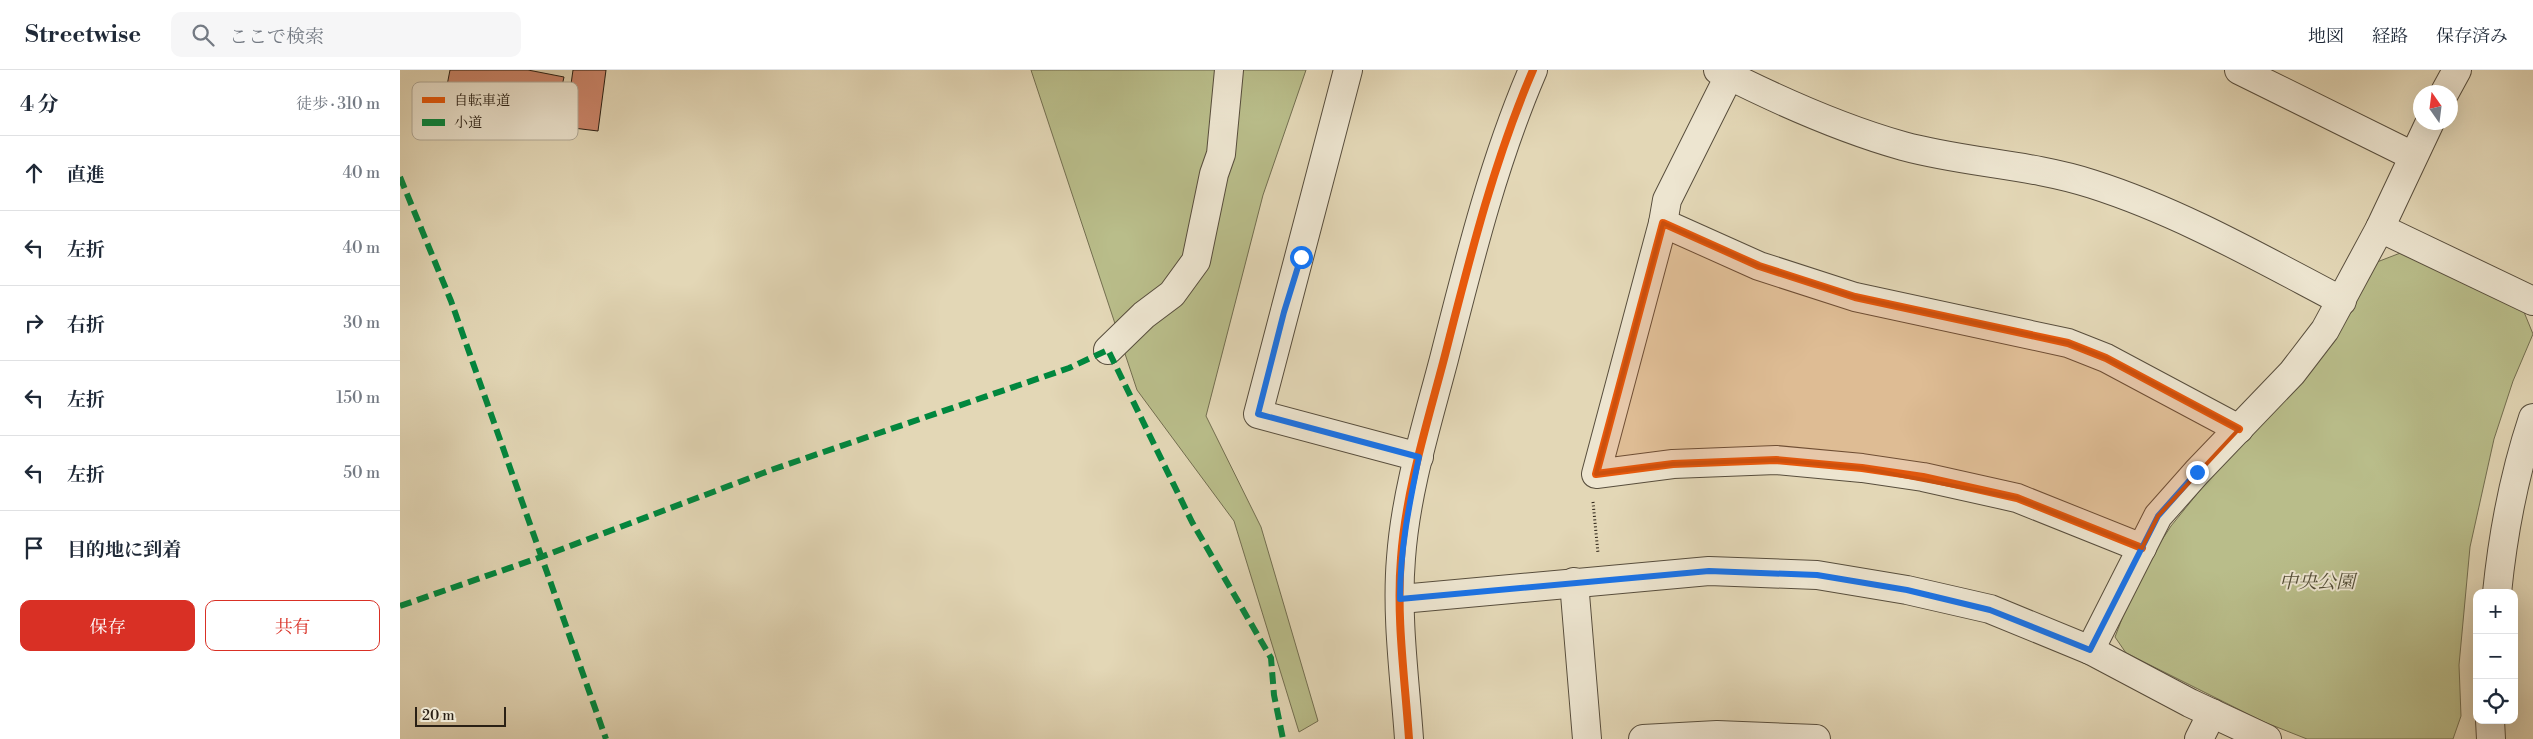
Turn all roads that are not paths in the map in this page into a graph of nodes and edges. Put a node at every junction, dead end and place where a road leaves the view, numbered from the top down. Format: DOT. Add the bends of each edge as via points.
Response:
graph roads {
  1 [pos="1229,70"];
  2 [pos="1348,70"];
  3 [pos="1533,70"];
  4 [pos="2239,70"];
  5 [pos="2457,70"];
  6 [pos="1731,73"];
  7 [pos="2449,85"];
  8 [pos="2426,130"];
  9 [pos="2413,156"];
  10 [pos="1663,223"];
  11 [pos="2380,228"];
  12 [pos="2342,300"];
  13 [pos="2533,301"];
  14 [pos="1108,350"];
  15 [pos="2533,418"];
  16 [pos="2239,429"];
  17 [pos="1419,457"];
  18 [pos="2142,548"];
  19 [pos="1574,582"];
  20 [pos="2496,589"];
  21 [pos="1400,599"];
  22 [pos="2090,650"];
  23 [pos="2212,713"];
  24 [pos="2490,724"];
  25 [pos="1409,739"];
  26 [pos="1587,739"];
  27 [pos="1643,739"];
  28 [pos="1816,739"];
  29 [pos="2199,739"];
  30 [pos="2266,739"];
  31 [pos="2490,739"];
  1 -- 14 [label="street" via="1221,154 1196,261 1172,294 1144,315"];
  2 -- 17 [label="street" via="1258,414"];
  3 -- 17 [label="street" via="1481,215"];
  4 -- 9 [label="street"];
  5 -- 7 [label="street"];
  6 -- 10 [label="street" via="1666,200"];
  6 -- 12 [label="street" via="1837,124 1904,146 2024,167 2090,183 2152,204"];
  8 -- 9 [label="street"];
  9 -- 11 [label="street"];
  10 -- 16 [label="street" via="1760,266 1855,297 2068,343 2106,358"];
  10 -- 18 [label="street" via="1596,474 1673,464 1776,460 1862,468 1922,477 2017,498"];
  11 -- 12 [label="street"];
  11 -- 13 [label="street"];
  12 -- 16 [label="street" via="2325,330 2292,373"];
  15 -- 20 [label="street" via="2502,541"];
  16 -- 18 [label="street" via="2158,516"];
  17 -- 21 [label="street" via="1400,559"];
  18 -- 22 [label="street"];
  19 -- 21 [label="street"];
  19 -- 22 [label="street" via="1709,571 1817,575 1907,590 1990,610"];
  19 -- 26 [label="street"];
  21 -- 25 [label="street"];
  22 -- 23 [label="street"];
  23 -- 29 [label="street"];
  23 -- 30 [label="street"];
  24 -- 31 [label="street"];
  27 -- 28 [label="street" via="1717,735"];
}
